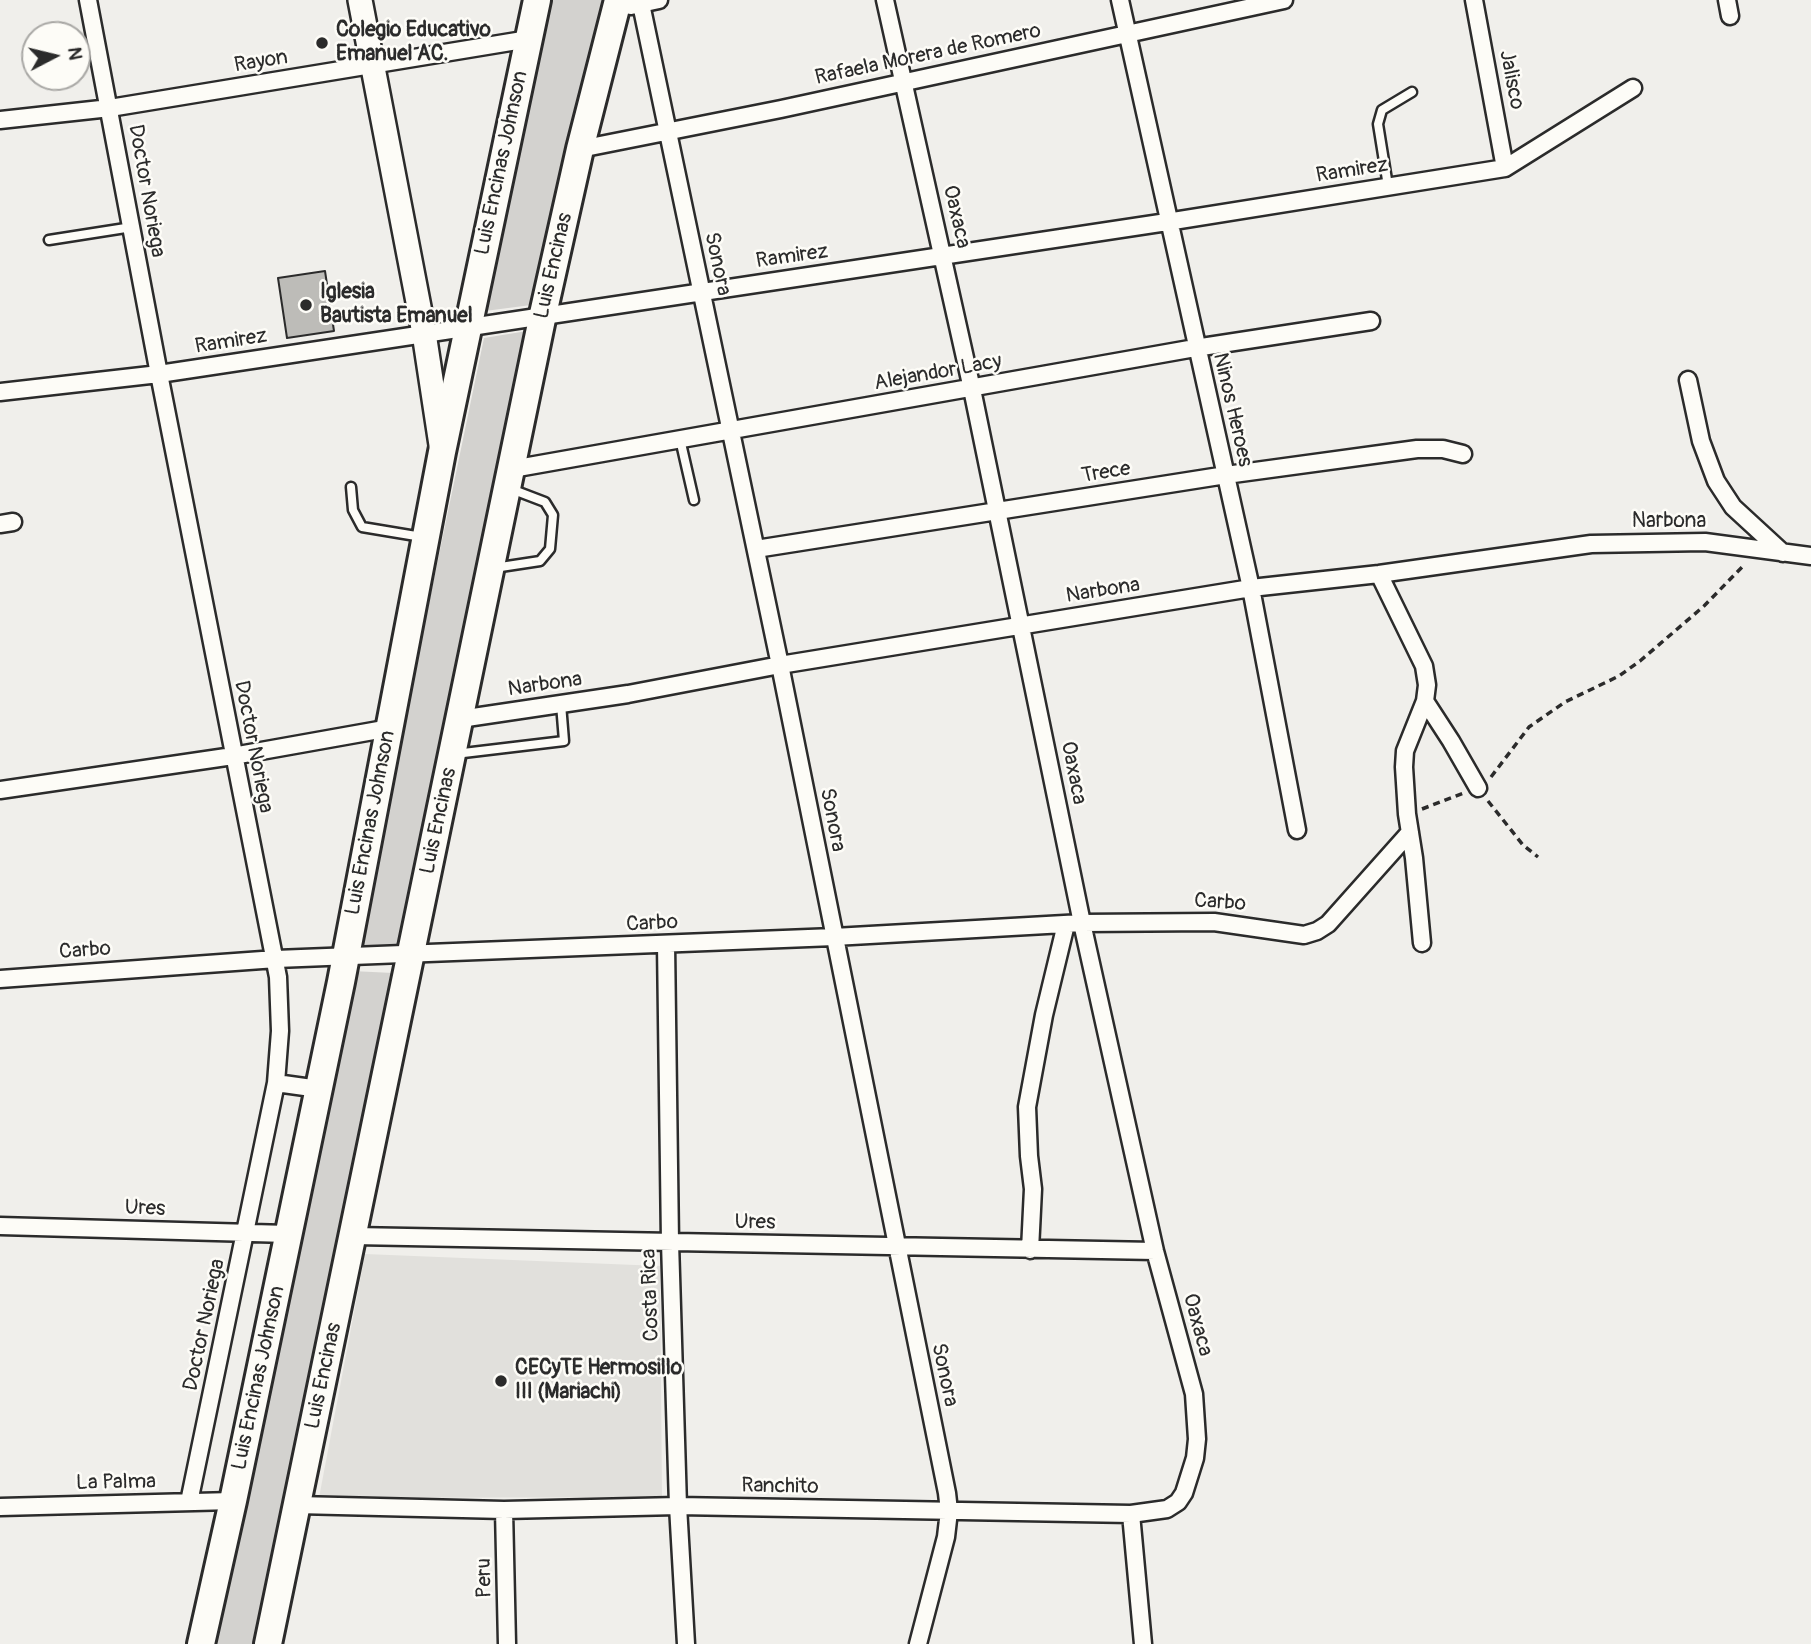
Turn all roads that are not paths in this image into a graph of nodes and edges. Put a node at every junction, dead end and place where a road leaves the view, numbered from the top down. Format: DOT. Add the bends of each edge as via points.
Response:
graph roads {
  1 [pos="88,0"];
  2 [pos="360,0"];
  3 [pos="537,0"];
  4 [pos="659,0"];
  5 [pos="884,0"];
  6 [pos="1120,0"];
  7 [pos="1284,0"];
  8 [pos="1475,0"];
  9 [pos="625,4"];
  10 [pos="1127,34"];
  11 [pos="529,39"];
  12 [pos="373,65"];
  13 [pos="903,82"];
  14 [pos="1633,89"];
  15 [pos="1412,92"];
  16 [pos="110,108"];
  17 [pos="0,120"];
  18 [pos="668,132"];
  19 [pos="580,149"];
  20 [pos="1505,168"];
  21 [pos="1388,186"];
  22 [pos="1167,222"];
  23 [pos="132,227"];
  24 [pos="49,240"];
  25 [pos="943,256"];
  26 [pos="702,292"];
  27 [pos="543,314"];
  28 [pos="1371,321"];
  29 [pos="468,326"];
  30 [pos="424,333"];
  31 [pos="1195,348"];
  32 [pos="159,374"];
  33 [pos="1688,380"];
  34 [pos="972,389"];
  35 [pos="0,392"];
  36 [pos="730,430"];
  37 [pos="680,439"];
  38 [pos="442,453"];
  39 [pos="1463,454"];
  40 [pos="1226,475"];
  41 [pos="510,478"];
  42 [pos="351,487"];
  43 [pos="694,500"];
  44 [pos="998,512"];
  45 [pos="426,538"];
  46 [pos="756,549"];
  47 [pos="1783,553"];
  48 [pos="1811,556"];
  49 [pos="491,568"];
  50 [pos="1379,574"];
  51 [pos="1251,588"];
  52 [pos="1022,626"];
  53 [pos="780,665"];
  54 [pos="1424,701"];
  55 [pos="561,704"];
  56 [pos="460,719"];
  57 [pos="390,728"];
  58 [pos="453,754"];
  59 [pos="233,756"];
  60 [pos="1478,788"];
  61 [pos="0,790"];
  62 [pos="1297,830"];
  63 [pos="1410,832"];
  64 [pos="1074,924"];
  65 [pos="834,937"];
  66 [pos="1422,943"];
  67 [pos="666,944"];
  68 [pos="412,955"];
  69 [pos="346,956"];
  70 [pos="276,958"];
  71 [pos="0,979"];
  72 [pos="276,1083"];
  73 [pos="319,1089"];
  74 [pos="0,1226"];
  75 [pos="246,1234"];
  76 [pos="288,1234"];
  77 [pos="354,1236"];
  78 [pos="670,1242"];
  79 [pos="896,1247"];
  80 [pos="1030,1250"];
  81 [pos="1155,1251"];
  82 [pos="233,1501"];
  83 [pos="189,1502"];
  84 [pos="297,1505"];
  85 [pos="678,1506"];
  86 [pos="0,1507"];
  87 [pos="504,1510"];
  88 [pos="949,1511"];
  89 [pos="1131,1514"];
  90 [pos="201,1644"];
  91 [pos="268,1644"];
  92 [pos="508,1644"];
  93 [pos="685,1644"];
  94 [pos="918,1644"];
  95 [pos="1143,1644"];
  1 -- 16 [label="street, Doctor Noriega"];
  2 -- 12 [label="main road"];
  3 -- 11 [label="main road, Luis Encinas Johnson"];
  4 -- 9 [label="street"];
  5 -- 13 [label="street, Oaxaca"];
  6 -- 10 [label="street, Ninos Heroes"];
  7 -- 10 [label="street, Rafaela Morera de Romero"];
  8 -- 20 [label="street, Jalisco"];
  9 -- 18 [label="street, Sonora"];
  9 -- 19 [label="main road, Luis Encinas"];
  10 -- 13 [label="street, Rafaela Morera de Romero"];
  10 -- 22 [label="street, Ninos Heroes"];
  11 -- 12 [label="street, Rayon"];
  11 -- 29 [label="main road, Luis Encinas Johnson"];
  12 -- 16 [label="street, Rayon"];
  12 -- 30 [label="main road"];
  13 -- 18 [label="street, Rafaela Morera de Romero"];
  13 -- 25 [label="street, Oaxaca"];
  14 -- 20 [label="street"];
  15 -- 21 [label="lane" via="1382,110 1378,124"];
  16 -- 17 [label="street, Rayon"];
  16 -- 23 [label="street, Doctor Noriega"];
  18 -- 19 [label="street, Rafaela Morera de Romero"];
  18 -- 26 [label="street, Sonora"];
  19 -- 27 [label="main road, Luis Encinas"];
  20 -- 21 [label="street, Ramirez"];
  21 -- 22 [label="street, Ramirez"];
  22 -- 25 [label="street, Ramirez"];
  22 -- 31 [label="street, Ninos Heroes"];
  23 -- 24 [label="lane"];
  23 -- 32 [label="street, Doctor Noriega"];
  25 -- 26 [label="street, Ramirez"];
  25 -- 34 [label="street, Oaxaca"];
  26 -- 27 [label="street, Ramirez"];
  26 -- 36 [label="street, Sonora"];
  27 -- 29 [label="street, Ramirez"];
  27 -- 41 [label="main road, Luis Encinas"];
  28 -- 31 [label="street, Alejandor Lacy"];
  29 -- 30 [label="street, Ramirez"];
  29 -- 38 [label="main road, Luis Encinas Johnson"];
  30 -- 32 [label="street, Ramirez"];
  30 -- 38 [label="main road"];
  31 -- 34 [label="street, Alejandor Lacy"];
  31 -- 40 [label="street, Ninos Heroes"];
  32 -- 35 [label="street, Ramirez"];
  32 -- 59 [label="street, Doctor Noriega"];
  33 -- 47 [label="street" via="1701,442 1716,481 1732,507"];
  34 -- 36 [label="street, Alejandor Lacy"];
  34 -- 44 [label="street, Oaxaca"];
  36 -- 37 [label="street, Alejandor Lacy"];
  36 -- 46 [label="street, Sonora"];
  37 -- 41 [label="street, Alejandor Lacy"];
  37 -- 43 [label="lane"];
  38 -- 45 [label="main road, Luis Encinas Johnson"];
  39 -- 40 [label="street, Trece" via="1417,449"];
  40 -- 44 [label="street, Trece"];
  40 -- 51 [label="street, Ninos Heroes"];
  41 -- 49 [label="main road, Luis Encinas"];
  41 -- 49 [label="lane" via="545,502 553,515 550,550 540,561"];
  42 -- 45 [label="lane" via="353,510 362,527"];
  44 -- 46 [label="street, Trece"];
  44 -- 52 [label="street, Oaxaca"];
  45 -- 57 [label="main road, Luis Encinas Johnson"];
  46 -- 53 [label="street, Sonora"];
  47 -- 48 [label="street, Narbona"];
  47 -- 50 [label="street, Narbona" via="1705,542 1591,544"];
  49 -- 56 [label="main road, Luis Encinas"];
  50 -- 51 [label="street, Narbona"];
  50 -- 54 [label="street" via="1424,666"];
  51 -- 52 [label="street, Narbona"];
  51 -- 62 [label="street, Ninos Heroes"];
  52 -- 53 [label="street, Narbona"];
  52 -- 64 [label="street, Oaxaca"];
  53 -- 55 [label="street, Narbona"];
  53 -- 65 [label="street, Sonora"];
  54 -- 60 [label="street"];
  54 -- 63 [label="street" via="1405,751"];
  55 -- 56 [label="street, Narbona"];
  55 -- 58 [label="lane" via="564,741"];
  56 -- 58 [label="main road, Luis Encinas"];
  57 -- 59 [label="street"];
  57 -- 69 [label="main road, Luis Encinas Johnson"];
  58 -- 68 [label="main road, Luis Encinas"];
  59 -- 61 [label="street"];
  59 -- 70 [label="street, Doctor Noriega"];
  63 -- 64 [label="street, Carbo" via="1317,932 1304,935 1213,922"];
  63 -- 66 [label="street"];
  64 -- 65 [label="street, Carbo"];
  64 -- 80 [label="street" via="1044,1015 1027,1107 1033,1189"];
  64 -- 81 [label="street, Oaxaca"];
  65 -- 67 [label="street, Carbo"];
  65 -- 79 [label="street, Sonora"];
  67 -- 68 [label="street, Carbo"];
  67 -- 78 [label="street, Costa Rica"];
  68 -- 69 [label="street, Carbo"];
  68 -- 77 [label="main road, Luis Encinas"];
  69 -- 70 [label="street, Carbo"];
  69 -- 73 [label="main road, Luis Encinas Johnson"];
  70 -- 71 [label="street, Carbo"];
  70 -- 72 [label="street, Doctor Noriega" via="280,1031"];
  72 -- 73 [label="street"];
  72 -- 75 [label="street, Doctor Noriega"];
  73 -- 76 [label="main road, Luis Encinas Johnson"];
  74 -- 75 [label="street, Ures"];
  75 -- 76 [label="street, Ures"];
  75 -- 83 [label="street, Doctor Noriega"];
  76 -- 82 [label="main road, Luis Encinas Johnson"];
  77 -- 78 [label="street, Ures"];
  77 -- 84 [label="main road, Luis Encinas"];
  78 -- 79 [label="street, Ures"];
  78 -- 85 [label="street, Costa Rica"];
  79 -- 80 [label="street, Ures"];
  79 -- 88 [label="street, Sonora"];
  80 -- 81 [label="street, Ures"];
  81 -- 89 [label="street, Oaxaca" via="1194,1394 1197,1439 1189,1481 1178,1502 1167,1509"];
  82 -- 83 [label="street, La Palma"];
  82 -- 90 [label="main road, Luis Encinas Johnson"];
  83 -- 86 [label="street, La Palma"];
  84 -- 87 [label="street, Ranchito"];
  84 -- 91 [label="main road, Luis Encinas"];
  85 -- 87 [label="street, Ranchito"];
  85 -- 88 [label="street, Ranchito"];
  85 -- 93 [label="street, Costa Rica"];
  87 -- 92 [label="street, Peru"];
  88 -- 89 [label="street, Ranchito"];
  88 -- 94 [label="street, Sonora"];
  89 -- 95 [label="street"];
}
